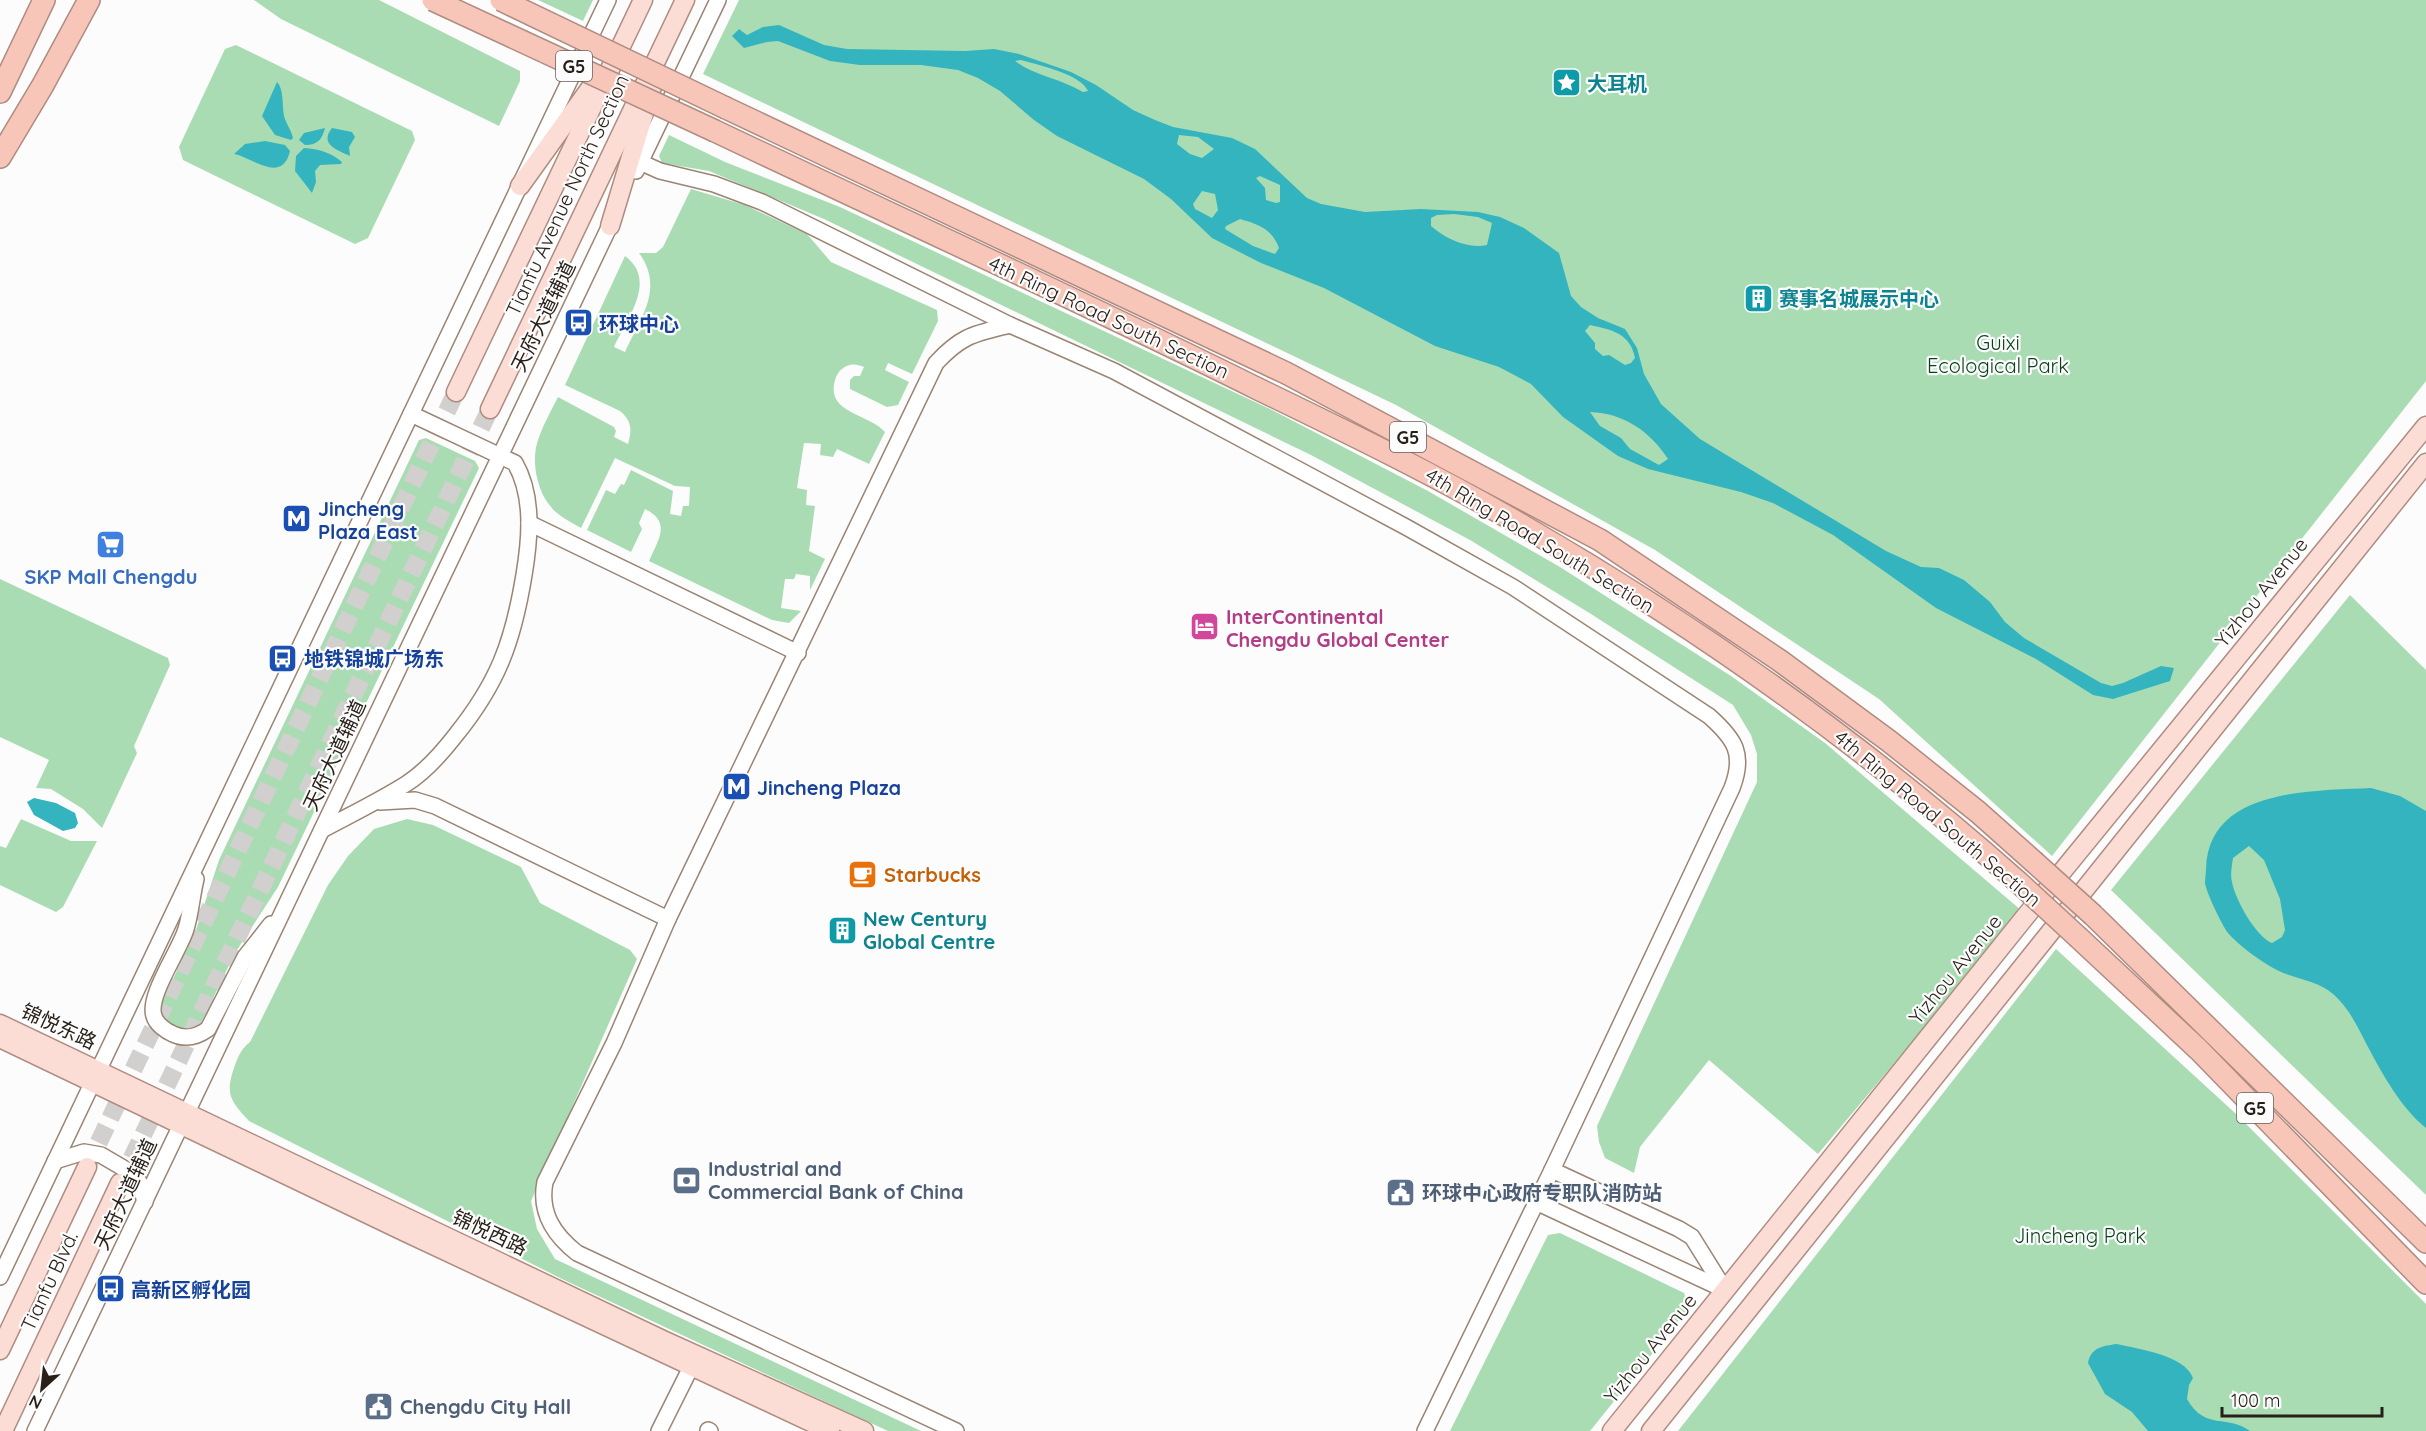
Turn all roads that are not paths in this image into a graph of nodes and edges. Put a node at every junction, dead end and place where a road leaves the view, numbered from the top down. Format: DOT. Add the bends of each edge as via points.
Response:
graph roads {
  1 [pos="33,0"];
  2 [pos="44,0"];
  3 [pos="89,0"];
  4 [pos="501,0"];
  5 [pos="608,0"];
  6 [pos="643,0"];
  7 [pos="684,0"];
  8 [pos="718,0"];
  9 [pos="435,1"];
  10 [pos="628,31"];
  11 [pos="662,48"];
  12 [pos="0,69"];
  13 [pos="0,92"];
  14 [pos="0,157"];
  15 [pos="640,162"];
  16 [pos="520,186"];
  17 [pos="610,226"];
  18 [pos="1010,325"];
  19 [pos="456,392"];
  20 [pos="490,409"];
  21 [pos="411,414"];
  22 [pos="2426,426"];
  23 [pos="500,456"];
  24 [pos="2426,463"];
  25 [pos="529,523"];
  26 [pos="798,653"];
  27 [pos="371,804"];
  28 [pos="322,830"];
  29 [pos="200,858"];
  30 [pos="288,901"];
  31 [pos="668,919"];
  32 [pos="0,1024"];
  33 [pos="0,1038"];
  34 [pos="96,1076"];
  35 [pos="184,1119"];
  36 [pos="55,1161"];
  37 [pos="87,1167"];
  38 [pos="1552,1170"];
  39 [pos="120,1183"];
  40 [pos="145,1202"];
  41 [pos="1536,1202"];
  42 [pos="2426,1242"];
  43 [pos="0,1277"];
  44 [pos="2426,1282"];
  45 [pos="1725,1290"];
  46 [pos="0,1350"];
  47 [pos="691,1366"];
  48 [pos="3,1431"];
  49 [pos="36,1431"];
  50 [pos="658,1431"];
  51 [pos="830,1431"];
  52 [pos="864,1431"];
  53 [pos="956,1431"];
  54 [pos="1425,1431"];
  55 [pos="1612,1431"];
  56 [pos="1651,1431"];
  1 -- 12 [label="highway"];
  2 -- 13 [label="highway"];
  3 -- 14 [label="highway"];
  4 -- 42 [label="highway, 4th Ring Road South Section / G5, bridge" via="1286,374 1600,540 1779,660 1978,812 2093,915"];
  5 -- 16 [label="street"];
  6 -- 10 [label="main road, Tianfu Avenue North Section"];
  7 -- 11 [label="main road, Tianfu Avenue North Section"];
  8 -- 15 [label="street, 天府大道辅道"];
  9 -- 44 [label="highway, 4th Ring Road South Section / G5, bridge" via="1172,346 1408,462 1526,527 1646,602 1874,762 2017,881 2199,1050"];
  10 -- 16 [label="main road"];
  10 -- 19 [label="main road, Tianfu Avenue North Section"];
  11 -- 17 [label="main road" via="645,118"];
  11 -- 20 [label="main road, Tianfu Avenue North Section"];
  15 -- 17 [label="street, 天府大道辅道"];
  15 -- 18 [label="street" via="762,202"];
  16 -- 21 [label="street"];
  17 -- 23 [label="street, 天府大道辅道"];
  18 -- 26 [label="street" via="977,333 954,344 936,363"];
  18 -- 38 [label="street" via="1114,371 1513,587 1709,716 1734,743 1738,772 1732,788"];
  21 -- 23 [label="street"];
  21 -- 29 [label="street"];
  22 -- 45 [label="main road, Yizhou Avenue"];
  23 -- 25 [label="street" via="515,463 523,477"];
  23 -- 28 [label="street, 天府大道辅道"];
  24 -- 56 [label="main road"];
  25 -- 26 [label="street"];
  25 -- 27 [label="street" via="511,638 494,680 440,755 408,783"];
  26 -- 31 [label="street"];
  27 -- 28 [label="street"];
  27 -- 31 [label="street" via="415,800 435,806"];
  28 -- 30 [label="street, 天府大道辅道"];
  29 -- 30 [label="street" via="186,930 154,1004 153,1016 172,1034 183,1038 198,1036 208,1029 245,957"];
  29 -- 34 [label="street"];
  30 -- 35 [label="street, 天府大道辅道"];
  31 -- 53 [label="street" via="614,1043 545,1182 547,1217 560,1240 577,1253"];
  32 -- 34 [label="main road, 锦悦东路"];
  33 -- 34 [label="main road, 锦悦东路"];
  34 -- 35 [label="main road, 锦悦西路"];
  34 -- 36 [label="street"];
  35 -- 40 [label="street, 天府大道辅道"];
  35 -- 47 [label="main road, 锦悦西路"];
  35 -- 52 [label="main road, 锦悦西路"];
  36 -- 40 [label="street" via="84,1152 101,1155 140,1183"];
  36 -- 43 [label="street"];
  37 -- 46 [label="main road, Tianfu Blvd."];
  38 -- 41 [label="street"];
  38 -- 45 [label="street" via="1692,1237"];
  39 -- 48 [label="main road, Tianfu Blvd."];
  40 -- 49 [label="street, 天府大道辅道"];
  41 -- 45 [label="street"];
  41 -- 54 [label="street"];
  45 -- 55 [label="main road, Yizhou Avenue"];
  47 -- 50 [label="street"];
  47 -- 51 [label="main road, 锦悦西路"];
}
